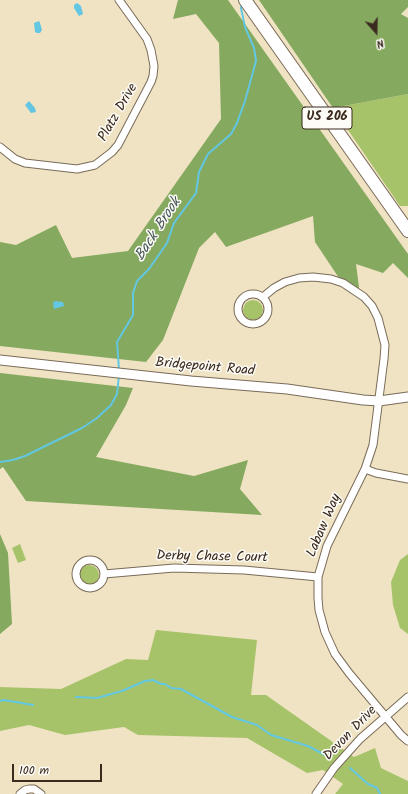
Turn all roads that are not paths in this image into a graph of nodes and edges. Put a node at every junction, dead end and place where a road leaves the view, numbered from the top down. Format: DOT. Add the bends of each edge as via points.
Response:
graph roads {
  1 [pos="119,0"];
  2 [pos="247,2"];
  3 [pos="0,147"];
  4 [pos="408,231"];
  5 [pos="263,297"];
  6 [pos="0,360"];
  7 [pos="408,397"];
  8 [pos="379,401"];
  9 [pos="365,469"];
  10 [pos="408,479"];
  11 [pos="104,574"];
  12 [pos="318,577"];
  13 [pos="408,696"];
  14 [pos="385,716"];
  15 [pos="408,741"];
  16 [pos="20,794"];
  17 [pos="41,794"];
  18 [pos="316,794"];
  1 -- 3 [label="street, Platz Drive" via="147,39 154,66 151,82 118,145 95,165 77,169 25,163 15,159"];
  2 -- 4 [label="highway, US 206"];
  5 -- 5 [label="street" via="248,295 240,301 238,311 243,320 252,323 264,318 267,305"];
  5 -- 8 [label="street, Labaw Way" via="285,282 313,277 343,283 364,297 378,318 384,340"];
  6 -- 8 [label="street, Bridgepoint Road" via="287,389"];
  7 -- 8 [label="street, Bridgepoint Road"];
  8 -- 9 [label="street, Labaw Way" via="373,445"];
  9 -- 10 [label="street"];
  9 -- 12 [label="street, Labaw Way" via="327,546"];
  11 -- 11 [label="street" via="101,565 89,559 77,566 75,575 79,584 92,588 101,583"];
  11 -- 12 [label="street, Derby Chase Court" via="174,568 244,570"];
  12 -- 14 [label="street, Labaw Way" via="319,610 329,642 341,664"];
  13 -- 14 [label="street, Devon Drive"];
  14 -- 15 [label="street, Labaw Way"];
  14 -- 18 [label="street, Devon Drive" via="346,754"];
  16 -- 17 [label="street" via="29,789"];
}
